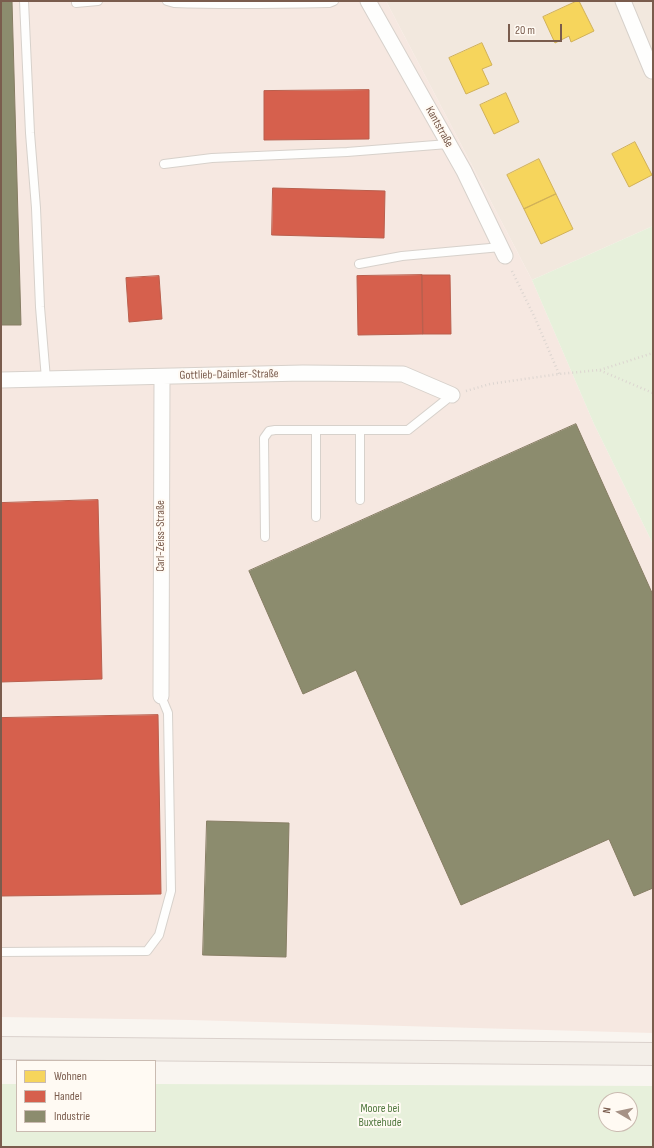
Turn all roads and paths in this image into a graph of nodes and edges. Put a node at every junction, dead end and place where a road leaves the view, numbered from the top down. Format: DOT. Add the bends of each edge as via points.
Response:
graph roads {
  1 [pos="24,1"];
  2 [pos="98,1"];
  3 [pos="168,1"];
  4 [pos="334,1"];
  5 [pos="368,1"];
  6 [pos="622,1"];
  7 [pos="76,3"];
  8 [pos="652,71"];
  9 [pos="448,144"];
  10 [pos="164,164"];
  11 [pos="503,251"];
  12 [pos="359,264"];
  13 [pos="653,354"];
  14 [pos="599,370"];
  15 [pos="559,374"];
  16 [pos="162,377"];
  17 [pos="46,379"];
  18 [pos="1,380"];
  19 [pos="653,393"];
  20 [pos="452,395"];
  21 [pos="316,430"];
  22 [pos="360,430"];
  23 [pos="360,500"];
  24 [pos="316,517"];
  25 [pos="265,537"];
  26 [pos="161,696"];
  27 [pos="1,952"];
  28 [pos="1,1048"];
  29 [pos="653,1054"];
  1 -- 17 [label="lane"];
  2 -- 7 [label="lane"];
  3 -- 4 [label="lane" via="251,5"];
  5 -- 9 [label="street, Kantstraße"];
  6 -- 8 [label="street"];
  9 -- 10 [label="lane" via="347,152 212,158"];
  9 -- 11 [label="street, Kantstraße"];
  11 -- 12 [label="lane" via="402,256"];
  11 -- 15 [label="path"];
  13 -- 14 [label="path"];
  14 -- 15 [label="path"];
  14 -- 19 [label="path"];
  15 -- 20 [label="path" via="490,384"];
  16 -- 17 [label="street, Gottlieb-Daimler-Straße"];
  16 -- 20 [label="street, Gottlieb-Daimler-Straße" via="303,373 403,374"];
  16 -- 26 [label="street, Carl-Zeiss-Straße"];
  17 -- 18 [label="street, Gottlieb-Daimler-Straße"];
  20 -- 22 [label="lane" via="408,430"];
  21 -- 22 [label="lane"];
  21 -- 24 [label="lane"];
  21 -- 25 [label="lane" via="275,430 264,438"];
  22 -- 23 [label="lane"];
  26 -- 27 [label="lane" via="168,713 171,891 159,935 147,951"];
  28 -- 29 [label="main road"];
}
